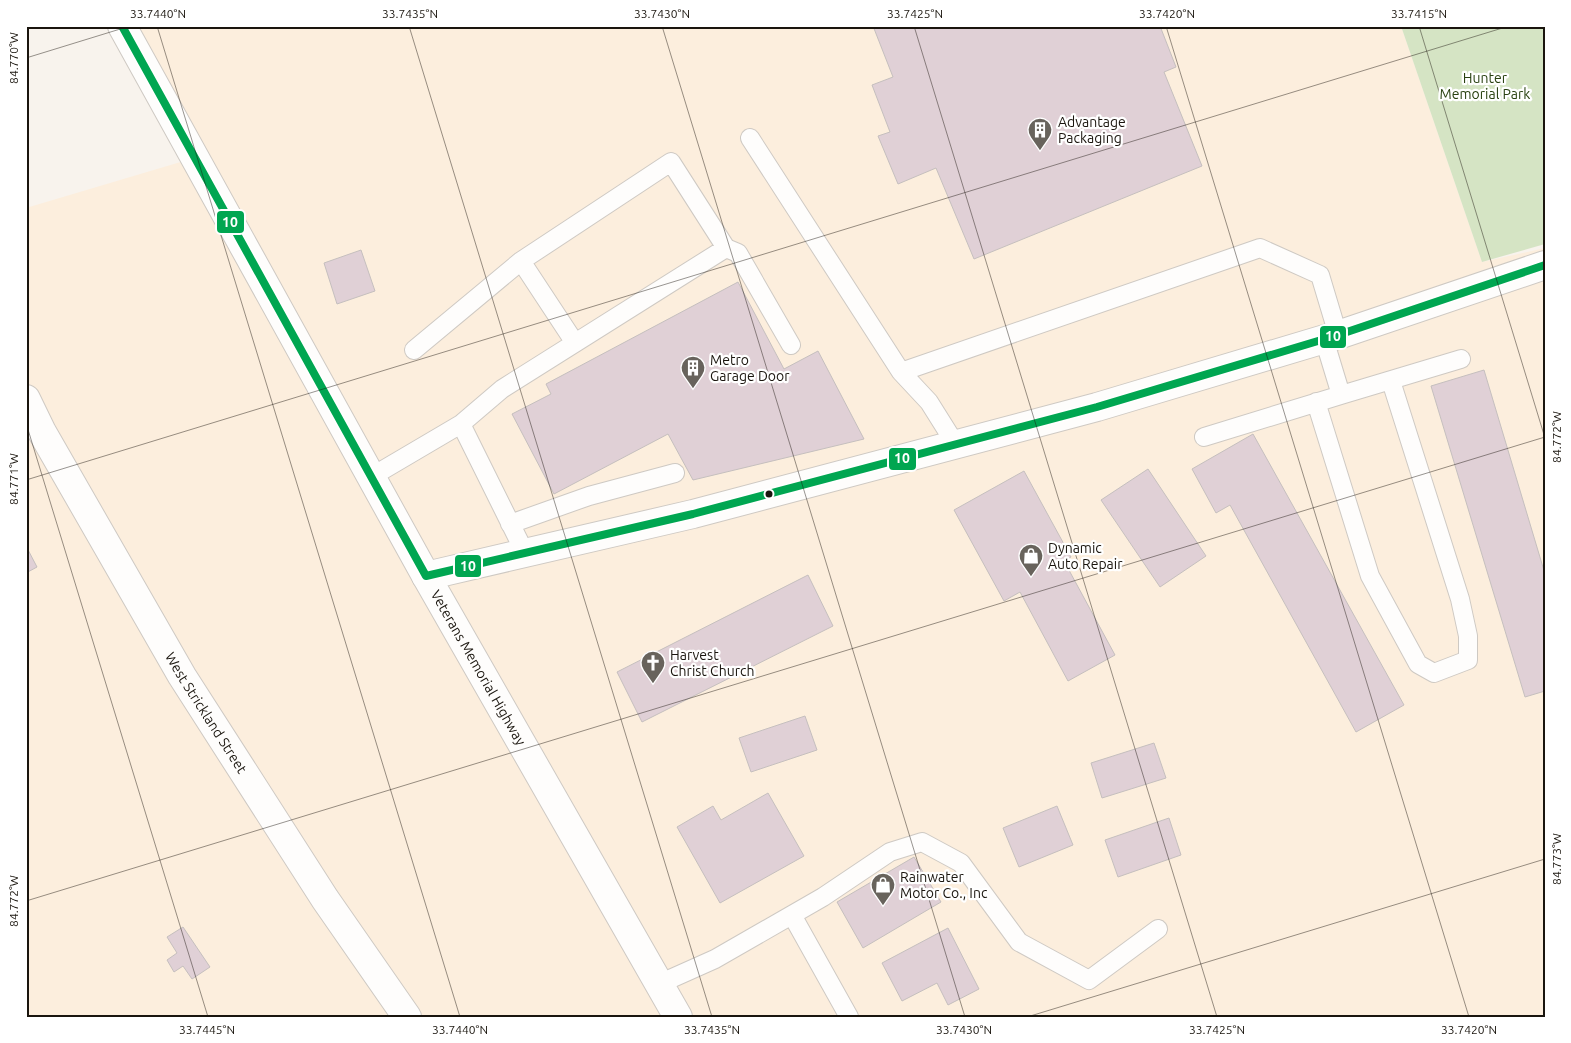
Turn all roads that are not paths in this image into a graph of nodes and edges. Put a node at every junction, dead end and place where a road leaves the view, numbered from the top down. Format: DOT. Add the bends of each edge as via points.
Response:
graph roads {
  1 [pos="122,26"];
  2 [pos="750,138"];
  3 [pos="726,248"];
  4 [pos="521,261"];
  5 [pos="1545,264"];
  6 [pos="1331,337"];
  7 [pos="576,343"];
  8 [pos="791,345"];
  9 [pos="414,350"];
  10 [pos="1461,359"];
  11 [pos="901,372"];
  12 [pos="1391,381"];
  13 [pos="1341,395"];
  14 [pos="26,399"];
  15 [pos="1316,402"];
  16 [pos="461,424"];
  17 [pos="1204,436"];
  18 [pos="956,445"];
  19 [pos="675,473"];
  20 [pos="371,477"];
  21 [pos="510,524"];
  22 [pos="525,553"];
  23 [pos="426,576"];
  24 [pos="792,915"];
  25 [pos="1158,929"];
  26 [pos="660,984"];
  27 [pos="407,1017"];
  28 [pos="678,1017"];
  29 [pos="850,1017"];
  1 -- 20 [label="street, Veterans Memorial Highway"];
  2 -- 11 [label="lane"];
  3 -- 4 [label="lane" via="671,162"];
  3 -- 7 [label="lane"];
  3 -- 8 [label="lane" via="738,253"];
  4 -- 7 [label="lane"];
  4 -- 9 [label="lane"];
  5 -- 6 [label="street"];
  6 -- 11 [label="lane" via="1320,275 1260,248"];
  6 -- 13 [label="lane"];
  6 -- 18 [label="street"];
  7 -- 16 [label="lane" via="502,389"];
  10 -- 12 [label="lane"];
  11 -- 18 [label="lane" via="929,402"];
  12 -- 13 [label="lane"];
  12 -- 15 [label="lane" via="1460,599 1468,636 1468,660 1434,673 1418,664 1370,576"];
  13 -- 15 [label="lane"];
  14 -- 27 [label="street, West Strickland Street" via="182,676 325,899"];
  15 -- 17 [label="lane"];
  16 -- 20 [label="lane"];
  16 -- 21 [label="lane"];
  18 -- 22 [label="street" via="694,514"];
  19 -- 21 [label="lane" via="589,496"];
  20 -- 23 [label="street, Veterans Memorial Highway"];
  21 -- 22 [label="lane"];
  22 -- 23 [label="street"];
  23 -- 26 [label="street, Veterans Memorial Highway"];
  24 -- 25 [label="lane" via="890,852 922,842 961,863 1019,942 1089,980"];
  24 -- 26 [label="lane" via="715,959"];
  24 -- 29 [label="lane"];
  26 -- 28 [label="street, Veterans Memorial Highway"];
}
